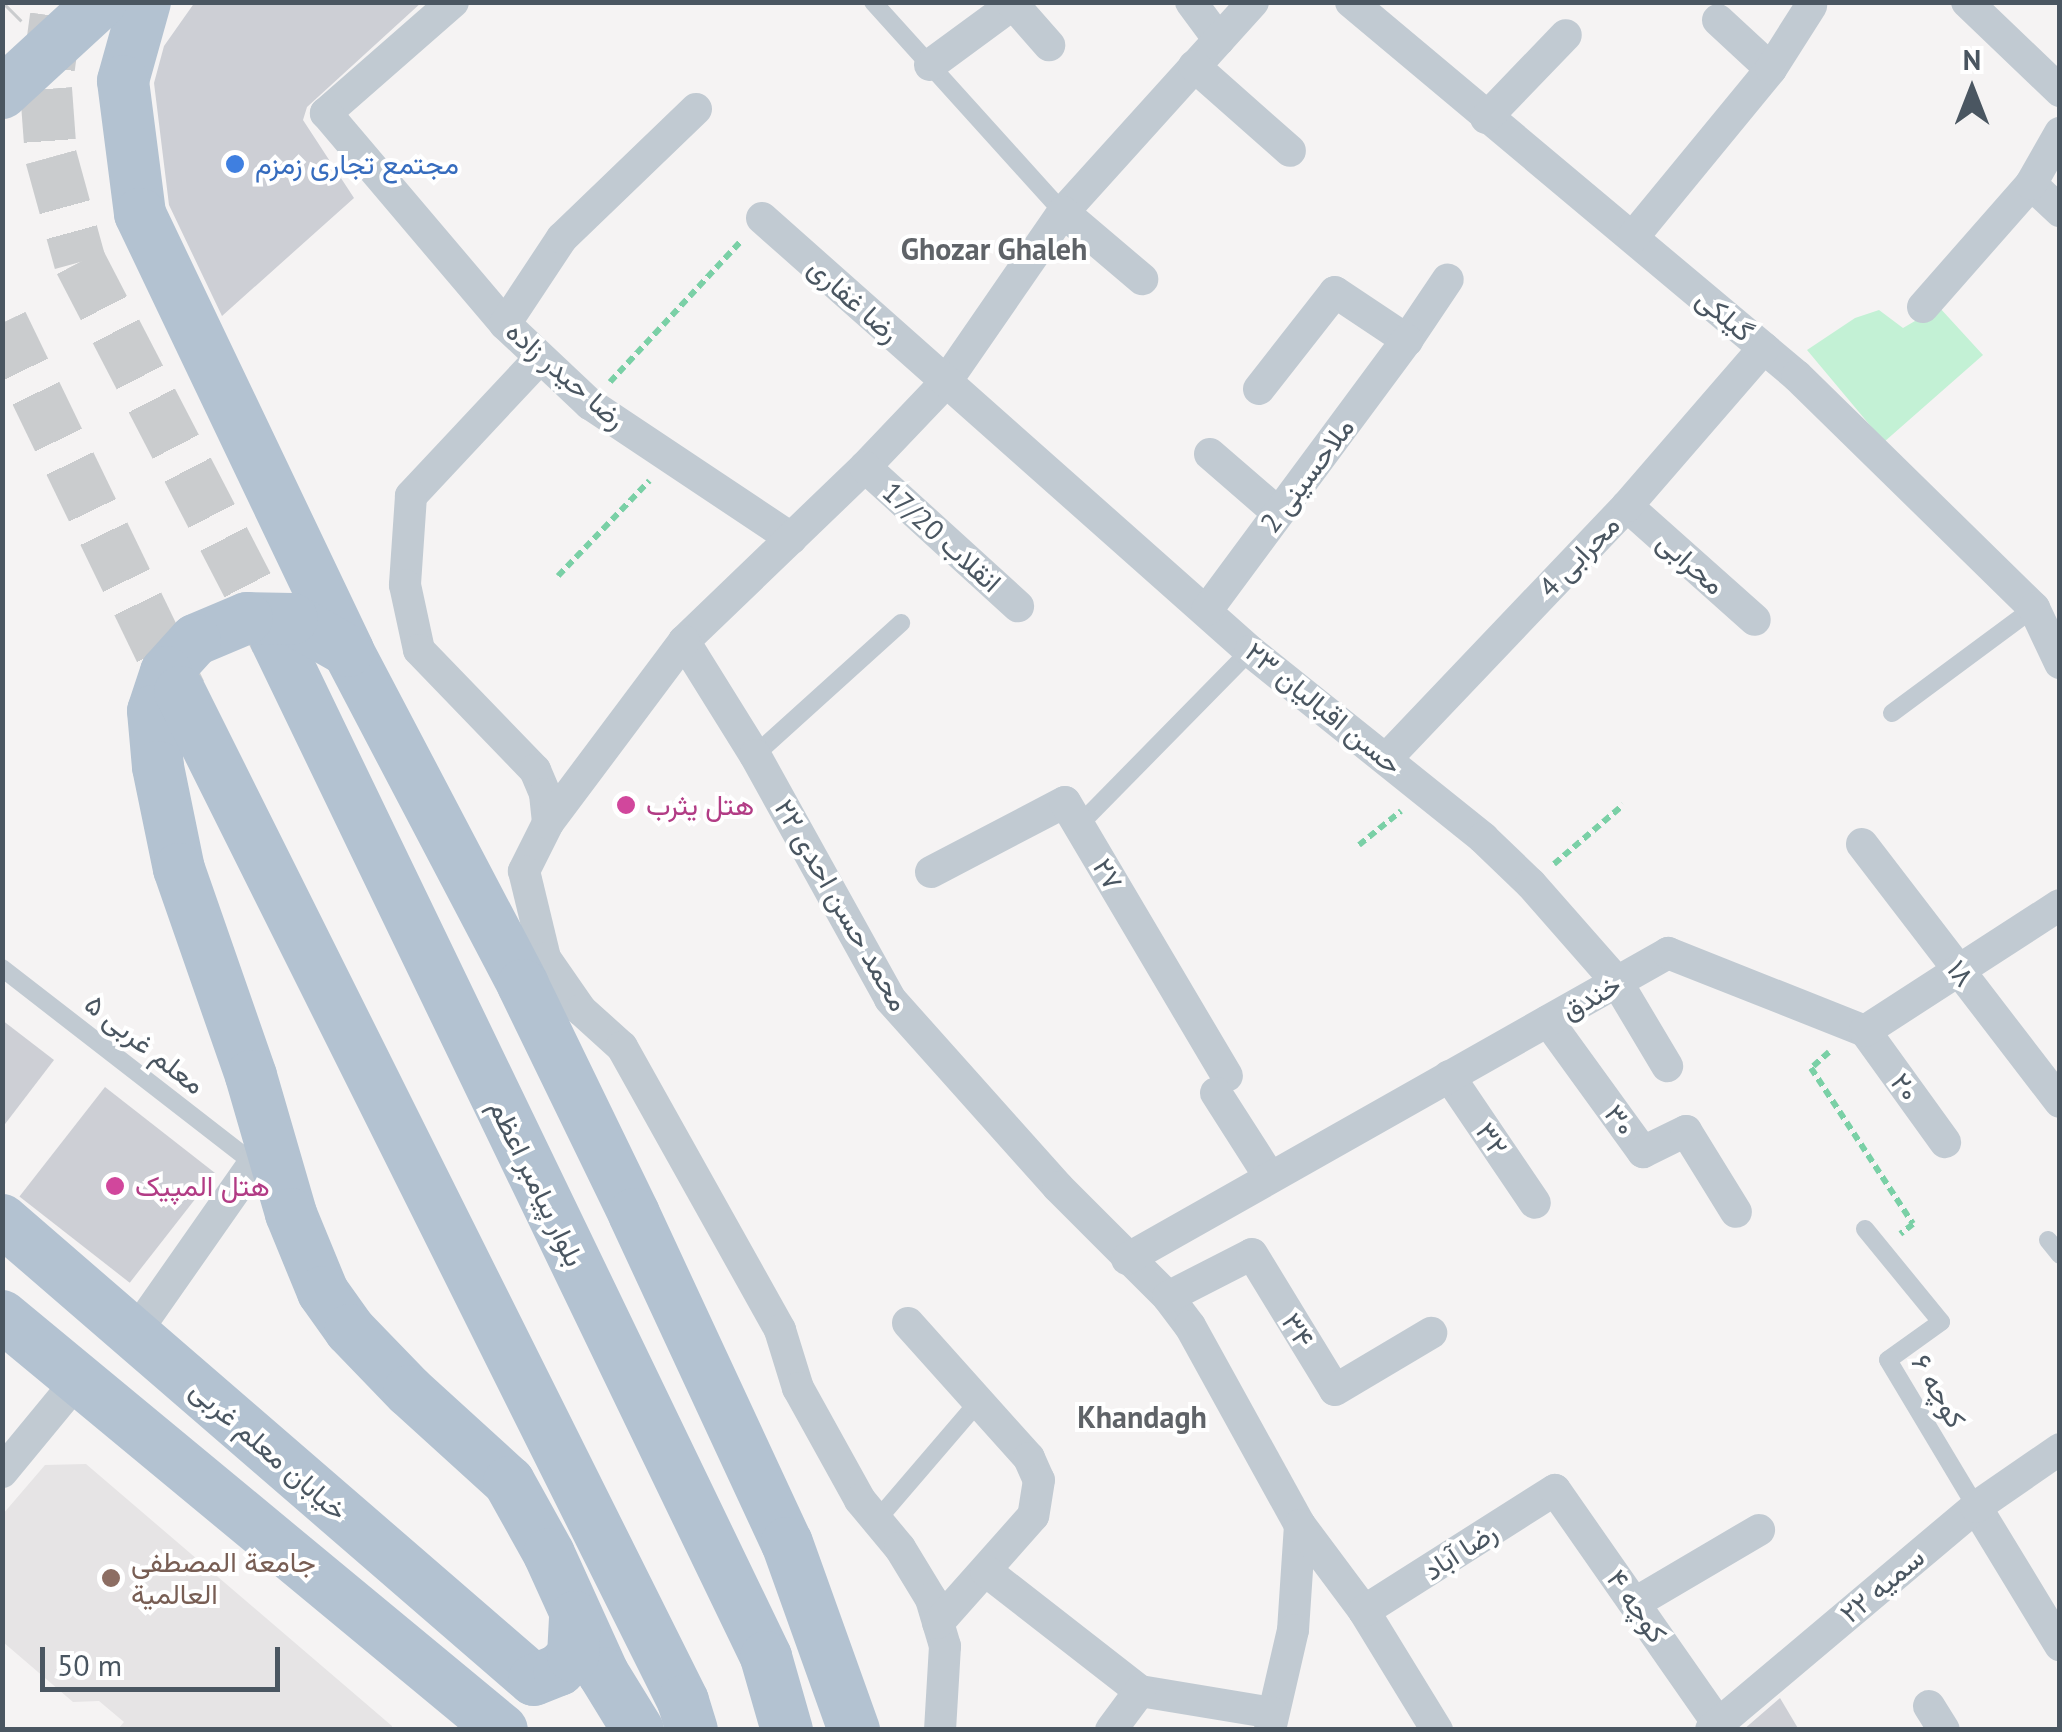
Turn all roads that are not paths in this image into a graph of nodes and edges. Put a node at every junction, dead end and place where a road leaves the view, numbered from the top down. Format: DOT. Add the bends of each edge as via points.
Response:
graph roads {
  1 [pos="101,2"];
  2 [pos="144,2"];
  3 [pos="454,2"];
  4 [pos="873,2"];
  5 [pos="1191,2"];
  6 [pos="1252,2"];
  7 [pos="1351,2"];
  8 [pos="1967,2"];
  9 [pos="1811,6"];
  10 [pos="1718,20"];
  11 [pos="1566,35"];
  12 [pos="1219,40"];
  13 [pos="1049,45"];
  14 [pos="930,65"];
  15 [pos="1194,66"];
  16 [pos="1771,69"];
  17 [pos="2060,92"];
  18 [pos="2,93"];
  19 [pos="696,109"];
  20 [pos="1486,118"];
  21 [pos="2060,133"];
  22 [pos="1290,151"];
  23 [pos="2031,184"];
  24 [pos="2060,211"];
  25 [pos="1064,212"];
  26 [pos="762,218"];
  27 [pos="1633,237"];
  28 [pos="1448,279"];
  29 [pos="1142,280"];
  30 [pos="1923,307"];
  31 [pos="505,324"];
  32 [pos="1407,340"];
  33 [pos="1764,348"];
  34 [pos="540,358"];
  35 [pos="945,383"];
  36 [pos="1260,389"];
  37 [pos="1210,454"];
  38 [pos="865,467"];
  39 [pos="1626,506"];
  40 [pos="1278,513"];
  41 [pos="792,538"];
  42 [pos="2047,603"];
  43 [pos="1018,606"];
  44 [pos="1207,610"];
  45 [pos="1755,620"];
  46 [pos="901,623"];
  47 [pos="276,640"];
  48 [pos="684,640"];
  49 [pos="348,651"];
  50 [pos="1250,651"];
  51 [pos="2060,663"];
  52 [pos="180,692"];
  53 [pos="1892,713"];
  54 [pos="755,754"];
  55 [pos="1387,758"];
  56 [pos="548,822"];
  57 [pos="1080,824"];
  58 [pos="1862,844"];
  59 [pos="931,872"];
  60 [pos="2060,904"];
  61 [pos="2,968"];
  62 [pos="1959,970"];
  63 [pos="1617,982"];
  64 [pos="1548,1020"];
  65 [pos="1861,1029"];
  66 [pos="1667,1066"];
  67 [pos="1449,1076"];
  68 [pos="2060,1102"];
  69 [pos="1944,1142"];
  70 [pos="262,1151"];
  71 [pos="1269,1176"];
  72 [pos="1536,1202"];
  73 [pos="1736,1212"];
  74 [pos="2,1220"];
  75 [pos="1865,1229"];
  76 [pos="1127,1259"];
  77 [pos="1168,1297"];
  78 [pos="2,1316"];
  79 [pos="908,1324"];
  80 [pos="134,1332"];
  81 [pos="1432,1333"];
  82 [pos="78,1381"];
  83 [pos="978,1402"];
  84 [pos="2060,1449"];
  85 [pos="2,1472"];
  86 [pos="1555,1490"];
  87 [pos="1976,1506"];
  88 [pos="877,1520"];
  89 [pos="1300,1525"];
  90 [pos="1759,1530"];
  91 [pos="986,1571"];
  92 [pos="1634,1603"];
  93 [pos="1364,1612"];
  94 [pos="575,1617"];
  95 [pos="938,1623"];
  96 [pos="2060,1645"];
  97 [pos="518,1667"];
  98 [pos="1140,1691"];
  99 [pos="687,1715"];
  100 [pos="485,1716"];
  101 [pos="1272,1721"];
  102 [pos="1714,1727"];
  103 [pos="638,1730"];
  104 [pos="788,1730"];
  105 [pos="854,1730"];
  106 [pos="940,1730"];
  107 [pos="1111,1730"];
  108 [pos="1438,1730"];
  1 -- 18 [label="main road"];
  2 -- 49 [label="main road" via="123,81 140,214"];
  3 -- 31 [label="street, رضا حیدر زاده" via="326,113"];
  4 -- 14 [label="lane"];
  5 -- 12 [label="street"];
  6 -- 12 [label="street"];
  7 -- 20 [label="street, گیلکی"];
  8 -- 17 [label="street"];
  9 -- 16 [label="street"];
  10 -- 16 [label="street"];
  11 -- 20 [label="street"];
  12 -- 15 [label="street"];
  13 -- 14 [label="street" via="1012,4"];
  14 -- 25 [label="lane"];
  15 -- 22 [label="street"];
  15 -- 25 [label="street"];
  16 -- 27 [label="street"];
  19 -- 31 [label="street" via="562,238"];
  20 -- 27 [label="street, گیلکی"];
  21 -- 23 [label="street"];
  23 -- 24 [label="street"];
  23 -- 30 [label="street"];
  25 -- 29 [label="street"];
  25 -- 35 [label="street"];
  26 -- 35 [label="street, رضا غفاری"];
  27 -- 33 [label="street, گیلکی"];
  28 -- 32 [label="street, ملاحسینی 2"];
  31 -- 34 [label="street, رضا حیدر زاده"];
  32 -- 36 [label="street" via="1336,292"];
  32 -- 40 [label="street, ملاحسینی 2"];
  33 -- 39 [label="street, محرابی 4"];
  33 -- 42 [label="street, گیلکی"];
  34 -- 41 [label="street, رضا حیدر زاده" via="590,404"];
  34 -- 56 [label="street" via="412,496 405,586 419,650 535,770"];
  35 -- 38 [label="street"];
  35 -- 44 [label="street, ۲۳ حسن اقبالیان"];
  37 -- 40 [label="street"];
  38 -- 41 [label="street"];
  38 -- 43 [label="street, انقلاب 17/20"];
  39 -- 45 [label="street, محرابی"];
  39 -- 55 [label="street, محرابی 4"];
  40 -- 44 [label="street, ملاحسینی 2"];
  41 -- 48 [label="street"];
  42 -- 51 [label="street, گیلکی"];
  42 -- 53 [label="lane"];
  44 -- 50 [label="street, ۲۳ حسن اقبالیان"];
  46 -- 54 [label="lane"];
  47 -- 104 [label="main road, بلوار پیامبر اعظم" via="766,1658"];
  48 -- 54 [label="street, ۲۲ محمد حسن احدی"];
  48 -- 56 [label="street"];
  49 -- 70 [label="main road" via="292,619 247,618 195,640 166,672 153,711 179,868"];
  49 -- 105 [label="main road" via="634,1214 786,1543"];
  50 -- 55 [label="street, ۲۳ حسن اقبالیان"];
  50 -- 57 [label="lane"];
  52 -- 99 [label="main road"];
  54 -- 76 [label="street, ۲۲ محمد حسن احدی" via="890,999"];
  55 -- 63 [label="street, ۲۳ حسن اقبالیان" via="1530,884"];
  56 -- 88 [label="street" via="524,871 546,958 581,1010 622,1047 780,1330 798,1388"];
  57 -- 59 [label="street" via="1065,802"];
  57 -- 71 [label="street, ۲۷"];
  58 -- 62 [label="street, ۱۸"];
  60 -- 62 [label="street"];
  61 -- 70 [label="lane, معلم غربی ۵"];
  62 -- 65 [label="street"];
  62 -- 68 [label="street, ۱۸"];
  63 -- 64 [label="street, خندق"];
  63 -- 65 [label="street, خندق" via="1668,953"];
  63 -- 66 [label="street, ۲۳ حسن اقبالیان"];
  64 -- 67 [label="street, خندق"];
  64 -- 73 [label="street, ۳۰" via="1643,1152 1686,1131"];
  65 -- 69 [label="street, ۲۰"];
  67 -- 71 [label="street, خندق"];
  67 -- 72 [label="street, ۳۲"];
  70 -- 80 [label="street"];
  70 -- 94 [label="main road" via="322,1292 409,1392 509,1482 550,1554"];
  71 -- 76 [label="street, خندق"];
  74 -- 80 [label="main road, خیابان معلم غربی"];
  75 -- 87 [label="lane, کوچه ۶" via="1941,1322 1888,1360"];
  76 -- 77 [label="street, ۲۲ محمد حسن احدی"];
  77 -- 81 [label="street, ۳۴" via="1252,1254 1335,1390"];
  77 -- 89 [label="street, ۲۲ محمد حسن احدی"];
  78 -- 82 [label="main road"];
  79 -- 83 [label="street"];
  80 -- 97 [label="main road, خیابان معلم غربی"];
  82 -- 85 [label="street"];
  82 -- 100 [label="main road"];
  83 -- 88 [label="lane"];
  83 -- 91 [label="street" via="1029,1458 1039,1480 1034,1516"];
  84 -- 87 [label="street, سمیه ۲۲"];
  86 -- 92 [label="street, کوچه ۴"];
  86 -- 93 [label="street, رضا آباد"];
  87 -- 96 [label="street"];
  87 -- 102 [label="street, سمیه ۲۲"];
  88 -- 95 [label="street" via="931,1599"];
  89 -- 93 [label="street, ۲۲ محمد حسن احدی"];
  89 -- 101 [label="street" via="1293,1630"];
  90 -- 92 [label="street"];
  91 -- 95 [label="street"];
  91 -- 98 [label="street"];
  92 -- 102 [label="street, کوچه ۴"];
  93 -- 108 [label="street, ۲۲ محمد حسن احدی"];
  94 -- 97 [label="main road" via="573,1656 559,1670"];
  94 -- 103 [label="main road"];
  95 -- 106 [label="street" via="945,1646"];
  97 -- 100 [label="main road" via="494,1685"];
  98 -- 101 [label="street"];
  98 -- 107 [label="street"];
}
